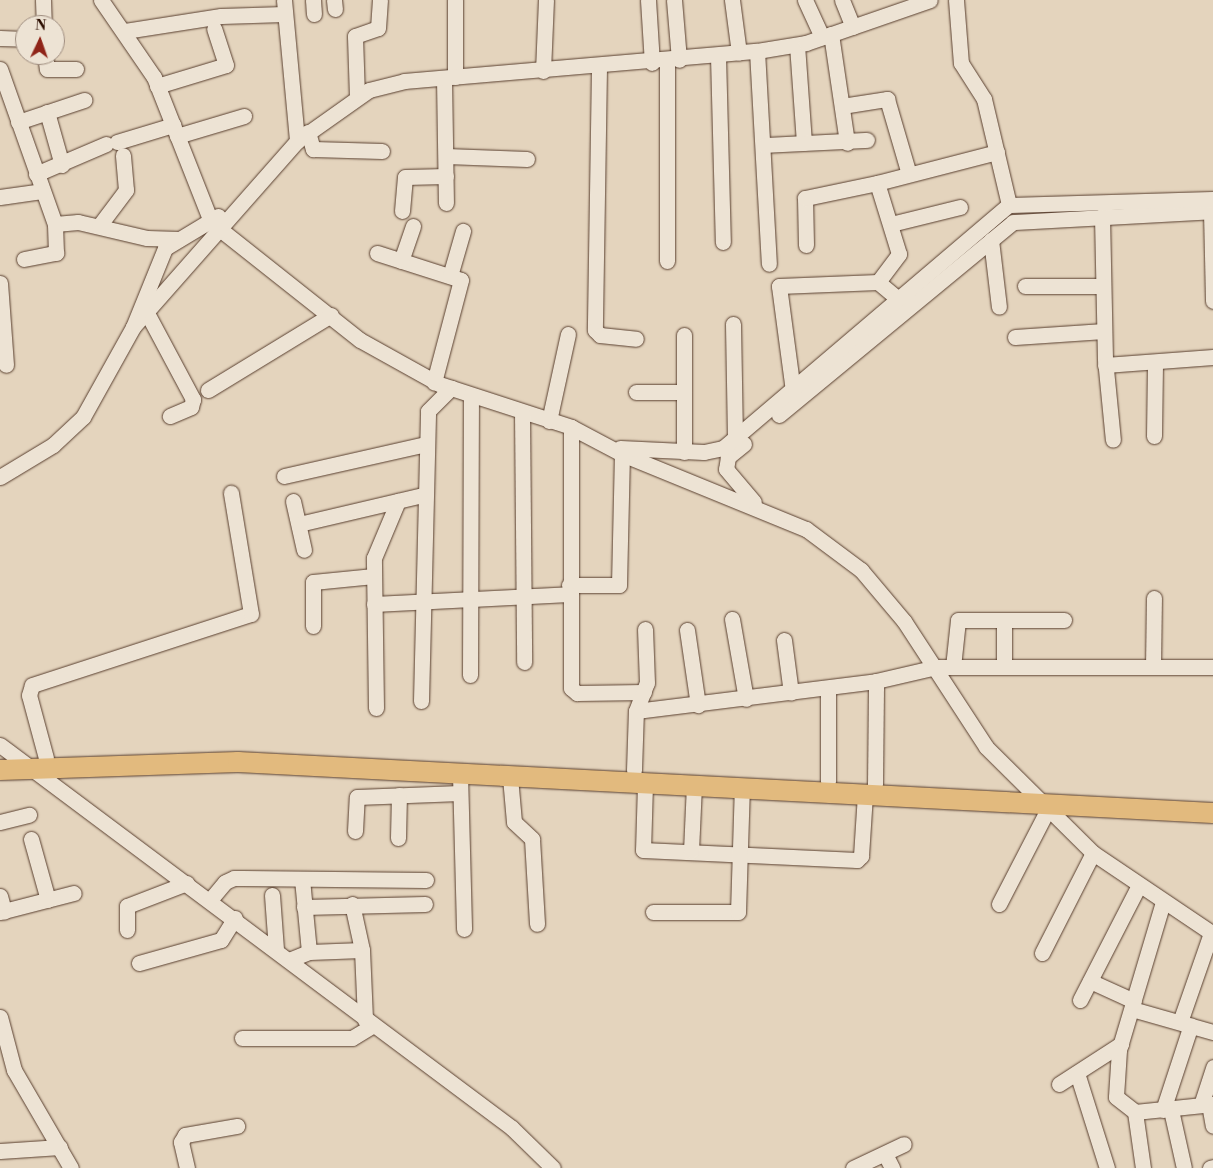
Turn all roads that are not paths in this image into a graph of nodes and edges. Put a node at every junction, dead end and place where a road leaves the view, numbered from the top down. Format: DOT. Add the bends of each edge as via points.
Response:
graph roads {
  1 [pos="44,0"];
  2 [pos="101,0"];
  3 [pos="380,0"];
  4 [pos="454,0"];
  5 [pos="546,0"];
  6 [pos="648,0"];
  7 [pos="674,0"];
  8 [pos="732,0"];
  9 [pos="805,0"];
  10 [pos="842,0"];
  11 [pos="930,0"];
  12 [pos="956,0"];
  13 [pos="227,7"];
  14 [pos="284,7"];
  15 [pos="44,15"];
  16 [pos="853,27"];
  17 [pos="214,29"];
  18 [pos="125,31"];
  19 [pos="826,35"];
  20 [pos="0,38"];
  21 [pos="15,39"];
  22 [pos="797,44"];
  23 [pos="757,51"];
  24 [pos="739,53"];
  25 [pos="718,56"];
  26 [pos="666,62"];
  27 [pos="46,65"];
  28 [pos="599,67"];
  29 [pos="76,69"];
  30 [pos="0,70"];
  31 [pos="543,71"];
  32 [pos="449,77"];
  33 [pos="157,86"];
  34 [pos="357,97"];
  35 [pos="84,100"];
  36 [pos="842,106"];
  37 [pos="47,112"];
  38 [pos="244,116"];
  39 [pos="18,122"];
  40 [pos="175,130"];
  41 [pos="302,136"];
  42 [pos="867,140"];
  43 [pos="847,142"];
  44 [pos="764,144"];
  45 [pos="804,144"];
  46 [pos="115,147"];
  47 [pos="382,151"];
  48 [pos="997,152"];
  49 [pos="446,156"];
  50 [pos="527,159"];
  51 [pos="62,165"];
  52 [pos="908,172"];
  53 [pos="36,174"];
  54 [pos="446,176"];
  55 [pos="877,183"];
  56 [pos="42,191"];
  57 [pos="0,197"];
  58 [pos="446,203"];
  59 [pos="1009,206"];
  60 [pos="960,207"];
  61 [pos="1212,207"];
  62 [pos="402,211"];
  63 [pos="230,212"];
  64 [pos="1102,216"];
  65 [pos="210,219"];
  66 [pos="55,224"];
  67 [pos="891,224"];
  68 [pos="99,226"];
  69 [pos="413,226"];
  70 [pos="221,230"];
  71 [pos="464,231"];
  72 [pos="178,239"];
  73 [pos="991,240"];
  74 [pos="723,242"];
  75 [pos="806,245"];
  76 [pos="165,248"];
  77 [pos="377,253"];
  78 [pos="24,259"];
  79 [pos="401,261"];
  80 [pos="667,261"];
  81 [pos="769,264"];
  82 [pos="157,265"];
  83 [pos="186,266"];
  84 [pos="450,276"];
  85 [pos="176,278"];
  86 [pos="878,282"];
  87 [pos="0,283"];
  88 [pos="1025,286"];
  89 [pos="1104,286"];
  90 [pos="897,298"];
  91 [pos="1213,301"];
  92 [pos="999,307"];
  93 [pos="147,313"];
  94 [pos="331,316"];
  95 [pos="733,324"];
  96 [pos="134,327"];
  97 [pos="1104,331"];
  98 [pos="568,334"];
  99 [pos="684,335"];
  100 [pos="1015,337"];
  101 [pos="636,339"];
  102 [pos="1213,357"];
  103 [pos="1155,362"];
  104 [pos="6,365"];
  105 [pos="1105,365"];
  106 [pos="434,382"];
  107 [pos="451,388"];
  108 [pos="208,390"];
  109 [pos="793,391"];
  110 [pos="636,392"];
  111 [pos="684,392"];
  112 [pos="470,395"];
  113 [pos="522,412"];
  114 [pos="170,416"];
  115 [pos="549,420"];
  116 [pos="570,427"];
  117 [pos="1154,436"];
  118 [pos="735,438"];
  119 [pos="1113,440"];
  120 [pos="426,444"];
  121 [pos="616,451"];
  122 [pos="684,452"];
  123 [pos="284,476"];
  124 [pos="0,477"];
  125 [pos="232,493"];
  126 [pos="423,495"];
  127 [pos="293,500"];
  128 [pos="398,501"];
  129 [pos="759,507"];
  130 [pos="299,524"];
  131 [pos="304,550"];
  132 [pos="374,576"];
  133 [pos="569,590"];
  134 [pos="523,597"];
  135 [pos="423,598"];
  136 [pos="470,598"];
  137 [pos="1154,598"];
  138 [pos="374,604"];
  139 [pos="732,619"];
  140 [pos="1004,620"];
  141 [pos="1064,620"];
  142 [pos="313,626"];
  143 [pos="645,629"];
  144 [pos="687,630"];
  145 [pos="784,640"];
  146 [pos="1004,660"];
  147 [pos="524,662"];
  148 [pos="936,667"];
  149 [pos="953,667"];
  150 [pos="1153,667"];
  151 [pos="1213,667"];
  152 [pos="470,675"];
  153 [pos="876,681"];
  154 [pos="828,688"];
  155 [pos="644,692"];
  156 [pos="791,693"];
  157 [pos="746,699"];
  158 [pos="421,701"];
  159 [pos="698,705"];
  160 [pos="376,708"];
  161 [pos="636,712"];
  162 [pos="0,745"];
  163 [pos="0,758"];
  164 [pos="35,762"];
  165 [pos="0,770"];
  166 [pos="510,777"];
  167 [pos="640,777"];
  168 [pos="828,781"];
  169 [pos="460,783"];
  170 [pos="694,786"];
  171 [pos="742,788"];
  172 [pos="870,789"];
  173 [pos="400,795"];
  174 [pos="1040,800"];
  175 [pos="1213,801"];
  176 [pos="1213,813"];
  177 [pos="29,815"];
  178 [pos="0,822"];
  179 [pos="355,831"];
  180 [pos="398,838"];
  181 [pos="31,839"];
  182 [pos="691,852"];
  183 [pos="741,853"];
  184 [pos="1093,853"];
  185 [pos="302,879"];
  186 [pos="426,880"];
  187 [pos="187,883"];
  188 [pos="1138,887"];
  189 [pos="74,893"];
  190 [pos="272,895"];
  191 [pos="0,896"];
  192 [pos="48,900"];
  193 [pos="210,900"];
  194 [pos="1163,902"];
  195 [pos="352,904"];
  196 [pos="424,904"];
  197 [pos="999,904"];
  198 [pos="304,907"];
  199 [pos="2,912"];
  200 [pos="653,912"];
  201 [pos="234,918"];
  202 [pos="537,924"];
  203 [pos="464,929"];
  204 [pos="127,930"];
  205 [pos="1212,933"];
  206 [pos="276,950"];
  207 [pos="362,950"];
  208 [pos="309,952"];
  209 [pos="1042,953"];
  210 [pos="289,960"];
  211 [pos="139,963"];
  212 [pos="1090,981"];
  213 [pos="1080,1000"];
  214 [pos="1133,1005"];
  215 [pos="0,1017"];
  216 [pos="368,1023"];
  217 [pos="1186,1024"];
  218 [pos="1213,1032"];
  219 [pos="242,1038"];
  220 [pos="1121,1044"];
  221 [pos="1213,1067"];
  222 [pos="7,1071"];
  223 [pos="1077,1073"];
  224 [pos="1059,1084"];
  225 [pos="1208,1105"];
  226 [pos="1167,1110"];
  227 [pos="1135,1112"];
  228 [pos="237,1126"];
  229 [pos="1213,1126"];
  230 [pos="904,1144"];
  231 [pos="60,1147"];
  232 [pos="0,1151"];
  233 [pos="885,1154"];
  234 [pos="71,1168"];
  235 [pos="187,1168"];
  236 [pos="551,1168"];
  237 [pos="853,1168"];
  238 [pos="892,1168"];
  239 [pos="1107,1168"];
  240 [pos="1144,1168"];
  241 [pos="1184,1168"];
  1 -- 15 [label="street"];
  2 -- 18 [label="street"];
  3 -- 34 [label="street" via="378,28 355,36"];
  4 -- 32 [label="street"];
  5 -- 31 [label="street"];
  6 -- 26 [label="street"];
  7 -- 26 [label="street"];
  8 -- 24 [label="street"];
  9 -- 19 [label="street"];
  10 -- 16 [label="street"];
  11 -- 16 [label="street"];
  12 -- 48 [label="street" via="961,63 984,99"];
  13 -- 14 [label="street"];
  13 -- 18 [label="street"];
  14 -- 41 [label="street"];
  16 -- 19 [label="street"];
  17 -- 33 [label="street" via="226,65"];
  18 -- 33 [label="street"];
  19 -- 22 [label="street"];
  19 -- 36 [label="street"];
  20 -- 21 [label="street"];
  22 -- 23 [label="street"];
  22 -- 45 [label="street"];
  23 -- 24 [label="street"];
  23 -- 44 [label="street"];
  24 -- 25 [label="street"];
  25 -- 26 [label="street"];
  25 -- 74 [label="street"];
  26 -- 28 [label="street"];
  26 -- 80 [label="street"];
  27 -- 29 [label="street" via="46,69"];
  28 -- 31 [label="street"];
  28 -- 101 [label="street" via="595,330 600,335"];
  30 -- 39 [label="street"];
  31 -- 32 [label="street"];
  32 -- 34 [label="street" via="404,81"];
  32 -- 49 [label="street"];
  33 -- 40 [label="street"];
  34 -- 41 [label="street"];
  35 -- 37 [label="street"];
  36 -- 43 [label="street"];
  36 -- 52 [label="street" via="887,99"];
  37 -- 39 [label="street"];
  37 -- 51 [label="street"];
  38 -- 40 [label="street"];
  39 -- 53 [label="street"];
  40 -- 46 [label="street"];
  40 -- 65 [label="street"];
  41 -- 47 [label="street" via="313,149"];
  41 -- 63 [label="street"];
  42 -- 43 [label="street"];
  43 -- 45 [label="street"];
  44 -- 45 [label="street"];
  44 -- 81 [label="street"];
  46 -- 51 [label="street"];
  46 -- 68 [label="street" via="126,190"];
  48 -- 52 [label="street"];
  48 -- 59 [label="street"];
  49 -- 50 [label="street"];
  49 -- 54 [label="street"];
  51 -- 53 [label="street"];
  52 -- 55 [label="street"];
  53 -- 56 [label="street"];
  54 -- 58 [label="street"];
  54 -- 62 [label="street" via="405,177"];
  55 -- 67 [label="street"];
  55 -- 75 [label="street" via="805,198"];
  56 -- 57 [label="street"];
  56 -- 66 [label="street"];
  59 -- 61 [label="street"];
  59 -- 90 [label="street"];
  60 -- 67 [label="street"];
  61 -- 64 [label="street"];
  61 -- 91 [label="street"];
  63 -- 65 [label="street"];
  63 -- 70 [label="street"];
  64 -- 73 [label="street" via="1018,221"];
  64 -- 89 [label="street"];
  65 -- 70 [label="street"];
  65 -- 72 [label="street"];
  66 -- 68 [label="street"];
  66 -- 78 [label="street" via="56,253"];
  67 -- 86 [label="street" via="899,254"];
  68 -- 72 [label="street" via="147,238"];
  69 -- 79 [label="street"];
  70 -- 83 [label="street"];
  70 -- 94 [label="street"];
  71 -- 84 [label="street"];
  72 -- 76 [label="street"];
  73 -- 92 [label="street"];
  73 -- 129 [label="street" via="728,457 726,470"];
  76 -- 82 [label="street"];
  76 -- 83 [label="street"];
  77 -- 79 [label="street"];
  79 -- 84 [label="street"];
  82 -- 85 [label="street"];
  82 -- 96 [label="street"];
  83 -- 85 [label="street"];
  84 -- 106 [label="street" via="461,285"];
  85 -- 93 [label="street"];
  86 -- 90 [label="street"];
  86 -- 109 [label="street" via="779,286"];
  87 -- 104 [label="street"];
  88 -- 89 [label="street"];
  89 -- 97 [label="street"];
  90 -- 109 [label="street"];
  93 -- 96 [label="street"];
  93 -- 114 [label="street" via="194,399 191,407"];
  94 -- 106 [label="street" via="360,340"];
  94 -- 108 [label="street"];
  95 -- 118 [label="street"];
  96 -- 124 [label="street" via="83,417 53,445"];
  97 -- 100 [label="street"];
  97 -- 105 [label="street"];
  98 -- 115 [label="street"];
  99 -- 111 [label="street"];
  102 -- 103 [label="street"];
  103 -- 105 [label="street"];
  103 -- 117 [label="street"];
  105 -- 119 [label="street"];
  106 -- 107 [label="street"];
  107 -- 112 [label="street"];
  107 -- 120 [label="street" via="428,411"];
  109 -- 118 [label="street"];
  110 -- 111 [label="street"];
  111 -- 122 [label="street"];
  112 -- 113 [label="street"];
  112 -- 136 [label="street"];
  113 -- 115 [label="street"];
  113 -- 134 [label="street"];
  115 -- 116 [label="street"];
  116 -- 121 [label="street"];
  116 -- 133 [label="street"];
  118 -- 122 [label="street" via="715,451"];
  120 -- 123 [label="street"];
  120 -- 126 [label="street"];
  121 -- 122 [label="street"];
  121 -- 129 [label="street"];
  121 -- 133 [label="street" via="619,585"];
  125 -- 164 [label="street" via="251,614 32,684 29,695"];
  126 -- 128 [label="street"];
  126 -- 135 [label="street"];
  127 -- 130 [label="street"];
  128 -- 130 [label="street"];
  128 -- 132 [label="street" via="376,550"];
  129 -- 148 [label="street" via="806,530 861,570"];
  130 -- 131 [label="street"];
  132 -- 138 [label="street"];
  132 -- 142 [label="street" via="313,582"];
  133 -- 134 [label="street"];
  133 -- 155 [label="street" via="572,691"];
  134 -- 136 [label="street"];
  134 -- 147 [label="street"];
  135 -- 136 [label="street"];
  135 -- 138 [label="street"];
  135 -- 158 [label="street"];
  136 -- 152 [label="street"];
  137 -- 150 [label="street"];
  138 -- 160 [label="street"];
  139 -- 157 [label="street"];
  140 -- 141 [label="street"];
  140 -- 146 [label="street"];
  140 -- 149 [label="street" via="955,622"];
  143 -- 155 [label="street"];
  144 -- 159 [label="street"];
  145 -- 156 [label="street"];
  148 -- 149 [label="street"];
  148 -- 153 [label="street"];
  148 -- 174 [label="street" via="986,747"];
  149 -- 150 [label="street"];
  150 -- 151 [label="street"];
  153 -- 154 [label="street"];
  153 -- 172 [label="street"];
  154 -- 156 [label="street"];
  154 -- 168 [label="street"];
  155 -- 161 [label="street"];
  156 -- 157 [label="street"];
  157 -- 159 [label="street"];
  159 -- 161 [label="street"];
  161 -- 167 [label="street"];
  162 -- 164 [label="street"];
  163 -- 164 [label="main road"];
  164 -- 165 [label="main road"];
  164 -- 167 [label="main road" via="259,752"];
  164 -- 169 [label="main road" via="238,762"];
  164 -- 187 [label="street"];
  166 -- 167 [label="main road"];
  166 -- 169 [label="main road"];
  166 -- 202 [label="street" via="514,822 532,839"];
  167 -- 168 [label="main road"];
  167 -- 170 [label="main road"];
  167 -- 182 [label="street" via="643,850"];
  168 -- 172 [label="main road"];
  169 -- 173 [label="street"];
  169 -- 203 [label="street"];
  170 -- 171 [label="main road"];
  170 -- 182 [label="street"];
  171 -- 172 [label="main road"];
  171 -- 183 [label="street"];
  172 -- 174 [label="main road"];
  172 -- 183 [label="street" via="861,859"];
  173 -- 179 [label="street" via="357,797"];
  173 -- 180 [label="street"];
  174 -- 175 [label="main road"];
  174 -- 176 [label="main road"];
  174 -- 184 [label="street"];
  174 -- 197 [label="street"];
  177 -- 178 [label="street"];
  181 -- 192 [label="street"];
  182 -- 183 [label="street"];
  183 -- 200 [label="street" via="738,912"];
  184 -- 188 [label="street"];
  184 -- 209 [label="street"];
  185 -- 186 [label="street"];
  185 -- 193 [label="street" via="228,879"];
  185 -- 198 [label="street"];
  187 -- 193 [label="street"];
  187 -- 204 [label="street" via="127,906"];
  188 -- 194 [label="street"];
  188 -- 212 [label="street"];
  189 -- 192 [label="street"];
  190 -- 206 [label="street"];
  191 -- 199 [label="street"];
  192 -- 199 [label="street"];
  193 -- 201 [label="street"];
  194 -- 205 [label="street"];
  194 -- 214 [label="street"];
  195 -- 196 [label="street"];
  195 -- 198 [label="street"];
  195 -- 207 [label="street"];
  198 -- 208 [label="street"];
  201 -- 206 [label="street"];
  201 -- 211 [label="street" via="221,940"];
  205 -- 217 [label="street"];
  206 -- 210 [label="street"];
  207 -- 208 [label="street"];
  207 -- 216 [label="street"];
  208 -- 210 [label="street"];
  210 -- 216 [label="street"];
  212 -- 213 [label="street"];
  212 -- 214 [label="street"];
  214 -- 217 [label="street"];
  214 -- 220 [label="street"];
  215 -- 222 [label="street"];
  216 -- 219 [label="street" via="352,1038"];
  216 -- 236 [label="street" via="512,1128"];
  217 -- 218 [label="street"];
  217 -- 226 [label="street"];
  220 -- 223 [label="street"];
  220 -- 227 [label="street" via="1113,1084 1116,1096"];
  221 -- 225 [label="street"];
  222 -- 231 [label="street"];
  223 -- 224 [label="street"];
  223 -- 239 [label="street"];
  225 -- 226 [label="street"];
  225 -- 229 [label="street"];
  226 -- 227 [label="street"];
  226 -- 241 [label="street"];
  227 -- 240 [label="street"];
  228 -- 235 [label="street" via="185,1135 181,1142"];
  230 -- 233 [label="street"];
  231 -- 232 [label="street"];
  231 -- 234 [label="street"];
  233 -- 237 [label="street"];
  233 -- 238 [label="street"];
}
